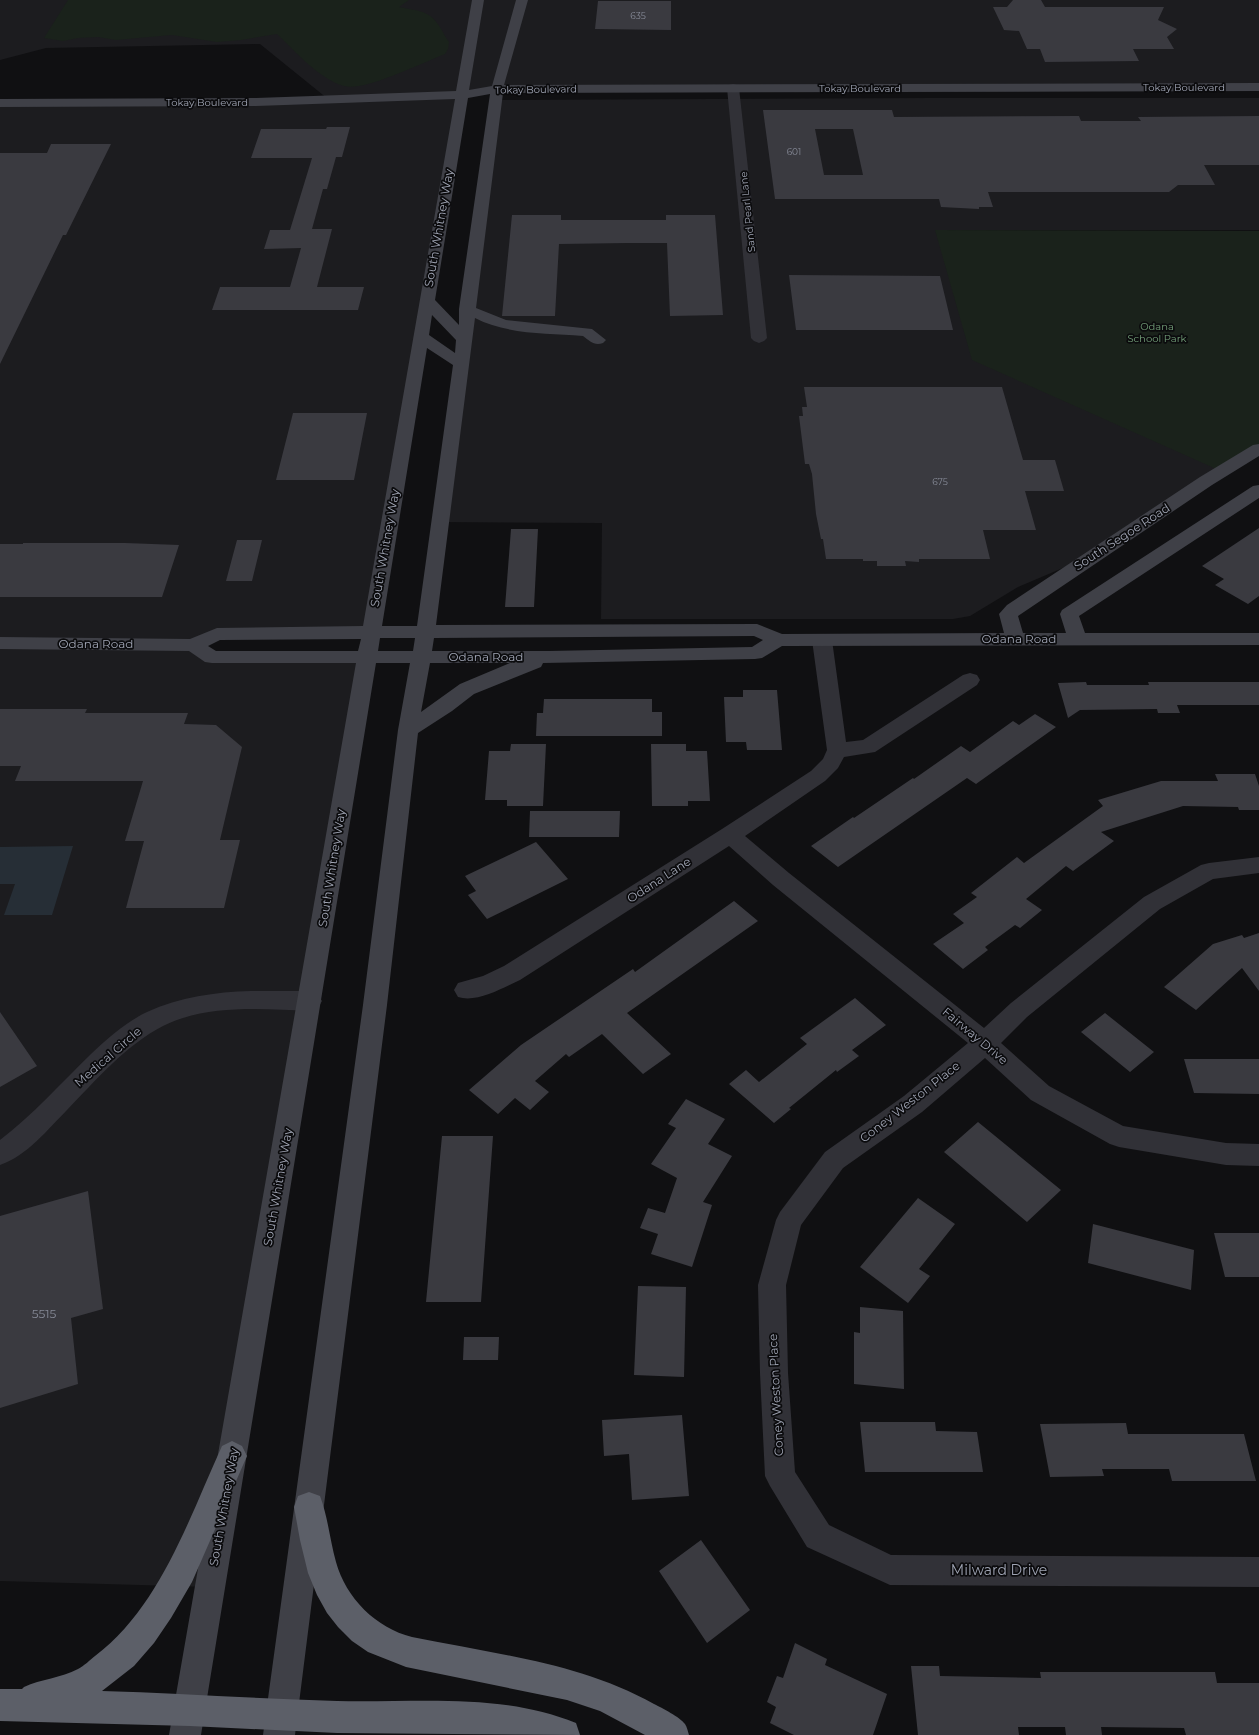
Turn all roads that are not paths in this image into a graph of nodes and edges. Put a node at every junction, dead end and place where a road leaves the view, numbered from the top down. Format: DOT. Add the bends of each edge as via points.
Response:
graph roads {
  1 [pos="478,0"];
  2 [pos="522,0"];
  3 [pos="1259,87"];
  4 [pos="734,93"];
  5 [pos="496,94"];
  6 [pos="462,95"];
  7 [pos="1259,98"];
  8 [pos="0,103"];
  9 [pos="427,301"];
  10 [pos="467,309"];
  11 [pos="420,337"];
  12 [pos="759,338"];
  13 [pos="464,339"];
  14 [pos="598,340"];
  15 [pos="460,363"];
  16 [pos="1259,449"];
  17 [pos="1259,490"];
  18 [pos="371,632"];
  19 [pos="426,632"];
  20 [pos="1078,639"];
  21 [pos="1259,639"];
  22 [pos="779,640"];
  23 [pos="822,640"];
  24 [pos="1015,640"];
  25 [pos="0,643"];
  26 [pos="193,645"];
  27 [pos="366,657"];
  28 [pos="421,657"];
  29 [pos="549,657"];
  30 [pos="970,680"];
  31 [pos="408,730"];
  32 [pos="836,750"];
  33 [pos="730,835"];
  34 [pos="1259,865"];
  35 [pos="466,990"];
  36 [pos="310,1001"];
  37 [pos="985,1043"];
  38 [pos="0,1154"];
  39 [pos="1259,1155"];
  40 [pos="232,1456"];
  41 [pos="780,1476"];
  42 [pos="309,1506"];
  43 [pos="1259,1572"];
  44 [pos="0,1705"];
  45 [pos="188,1722"];
  46 [pos="280,1724"];
  47 [pos="564,1735"];
  48 [pos="673,1735"];
  1 -- 6 [label="main road, South Whitney Way"];
  2 -- 5 [label="main road"];
  3 -- 4 [label="main road, Tokay Boulevard"];
  4 -- 5 [label="main road, Tokay Boulevard"];
  4 -- 7 [label="main road, Tokay Boulevard"];
  4 -- 12 [label="street, Sand Pearl Lane"];
  5 -- 6 [label="main road, Tokay Boulevard"];
  5 -- 10 [label="main road"];
  6 -- 8 [label="main road, Tokay Boulevard" via="256,102"];
  6 -- 9 [label="main road, South Whitney Way"];
  9 -- 11 [label="main road, South Whitney Way"];
  9 -- 13 [label="main road"];
  10 -- 13 [label="main road"];
  10 -- 14 [label="main road" via="505,325 587,332"];
  11 -- 15 [label="main road"];
  11 -- 18 [label="main road, South Whitney Way"];
  13 -- 15 [label="main road"];
  15 -- 19 [label="main road"];
  16 -- 24 [label="main road, South Segoe Road" via="1014,609 1008,614"];
  17 -- 20 [label="main road" via="1069,614"];
  18 -- 19 [label="main road, Odana Road"];
  18 -- 26 [label="main road, Odana Road" via="217,634"];
  18 -- 27 [label="main road, South Whitney Way"];
  19 -- 22 [label="main road, Odana Road" via="757,630"];
  19 -- 28 [label="main road"];
  20 -- 21 [label="main road, Odana Road"];
  20 -- 24 [label="main road, Odana Road"];
  22 -- 23 [label="main road, Odana Road"];
  22 -- 29 [label="main road, Odana Road" via="755,653"];
  23 -- 24 [label="main road, Odana Road"];
  23 -- 32 [label="street"];
  25 -- 26 [label="main road, Odana Road"];
  26 -- 27 [label="main road, Odana Road" via="212,657"];
  27 -- 28 [label="main road, Odana Road"];
  27 -- 36 [label="main road, South Whitney Way"];
  28 -- 29 [label="main road, Odana Road"];
  28 -- 31 [label="main road"];
  29 -- 31 [label="main road" via="467,690"];
  30 -- 32 [label="street" via="868,746"];
  31 -- 42 [label="main road" via="376,1005"];
  32 -- 33 [label="street, Odana Lane" via="831,763 818,776"];
  33 -- 35 [label="street, Odana Lane" via="512,974"];
  33 -- 37 [label="street, Fairway Drive"];
  34 -- 37 [label="street, Coney Weston Place" via="1209,871 1152,903 1019,1010"];
  36 -- 38 [label="street, Medical Circle" via="223,1001 191,1007 154,1020 126,1039 37,1125"];
  36 -- 40 [label="main road, South Whitney Way"];
  37 -- 39 [label="street, Fairway Drive" via="1040,1093 1119,1136 1226,1154"];
  37 -- 41 [label="street, Coney Weston Place" via="913,1104 834,1160 789,1220 772,1285"];
  40 -- 44 [label="highway" via="181,1571 143,1632 123,1656 89,1681 55,1694"];
  40 -- 45 [label="main road, South Whitney Way"];
  41 -- 43 [label="street, Milward Drive" via="818,1536 890,1570"];
  42 -- 46 [label="main road"];
  42 -- 48 [label="highway" via="321,1567 332,1594 348,1615 387,1644 406,1651 473,1666 568,1684 618,1703"];
  44 -- 45 [label="highway"];
  45 -- 46 [label="highway"];
  46 -- 47 [label="highway" via="337,1716 456,1716 516,1722"];
}
